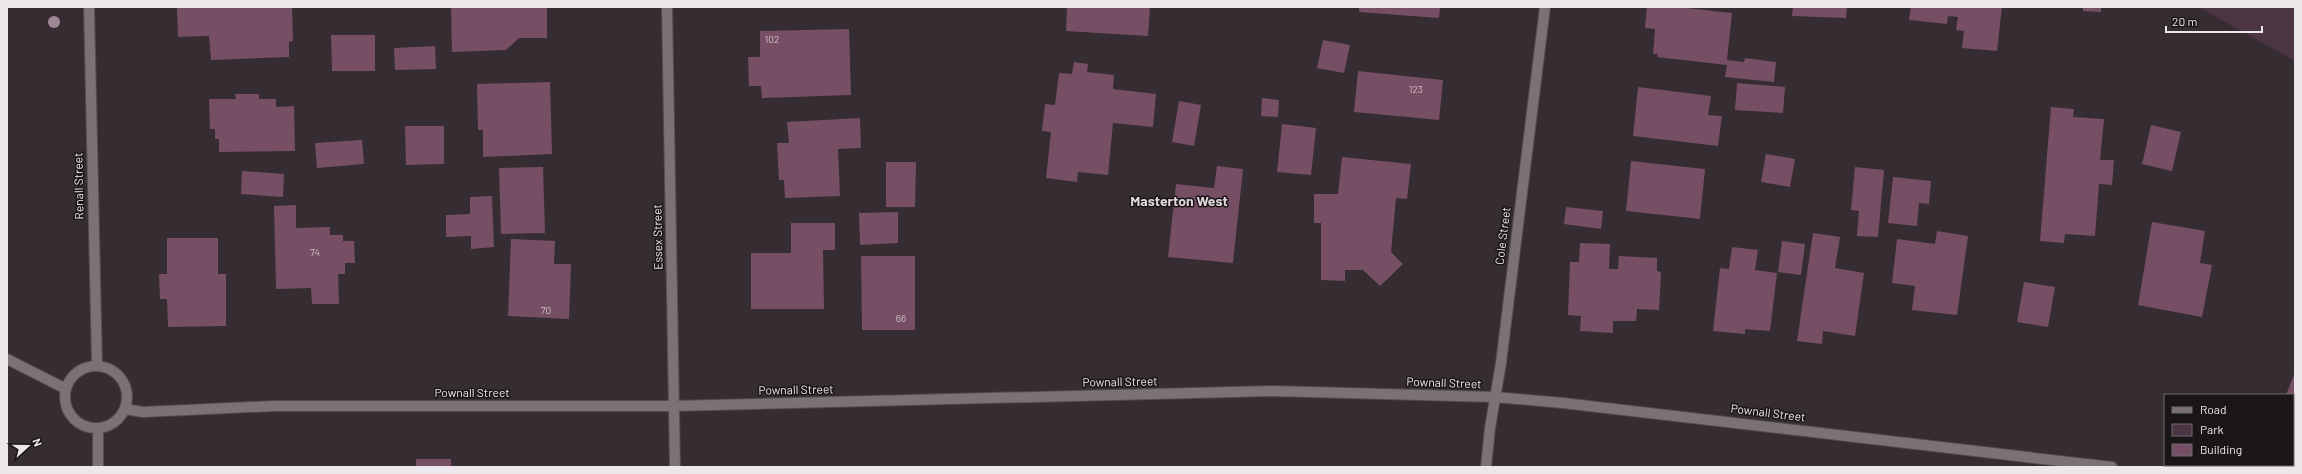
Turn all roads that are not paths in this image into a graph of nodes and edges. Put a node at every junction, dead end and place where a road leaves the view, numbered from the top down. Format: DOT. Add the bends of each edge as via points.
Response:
graph roads {
  1 [pos="89,7"];
  2 [pos="667,7"];
  3 [pos="1545,7"];
  4 [pos="7,359"];
  5 [pos="97,365"];
  6 [pos="66,389"];
  7 [pos="1495,397"];
  8 [pos="674,406"];
  9 [pos="125,409"];
  10 [pos="98,428"];
  11 [pos="98,467"];
  12 [pos="675,467"];
  13 [pos="1486,467"];
  14 [pos="2112,467"];
  1 -- 5 [label="street, Renall Street"];
  2 -- 8 [label="street, Essex Street"];
  3 -- 7 [label="street, Cole Street"];
  4 -- 6 [label="street"];
  5 -- 6 [label="street" via="74,374"];
  5 -- 9 [label="street" via="107,367 122,380 127,400"];
  6 -- 10 [label="street" via="67,408 72,417 79,423"];
  7 -- 8 [label="street, Pownall Street" via="1272,391"];
  7 -- 13 [label="street, Cole Street"];
  7 -- 14 [label="street, Pownall Street"];
  8 -- 9 [label="street, Pownall Street" via="274,406 143,412"];
  8 -- 12 [label="street, Essex Street"];
  9 -- 10 [label="street" via="114,423"];
  10 -- 11 [label="street"];
}
